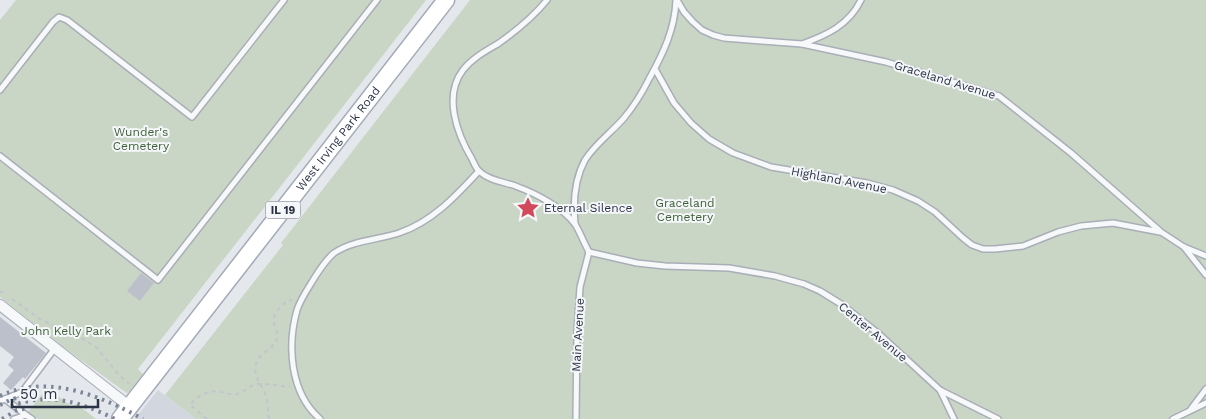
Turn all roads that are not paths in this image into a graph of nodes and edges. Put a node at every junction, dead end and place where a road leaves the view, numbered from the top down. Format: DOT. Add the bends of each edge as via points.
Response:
graph roads {
  1 [pos="284,0"];
  2 [pos="377,0"];
  3 [pos="446,0"];
  4 [pos="547,0"];
  5 [pos="676,0"];
  6 [pos="861,0"];
  7 [pos="802,44"];
  8 [pos="655,69"];
  9 [pos="0,90"];
  10 [pos="0,156"];
  11 [pos="479,171"];
  12 [pos="574,224"];
  13 [pos="1161,232"];
  14 [pos="1184,247"];
  15 [pos="589,252"];
  16 [pos="1206,256"];
  17 [pos="1206,275"];
  18 [pos="0,305"];
  19 [pos="55,348"];
  20 [pos="1206,389"];
  21 [pos="940,390"];
  22 [pos="3,400"];
  23 [pos="1206,403"];
  24 [pos="1190,410"];
  25 [pos="26,415"];
  26 [pos="123,416"];
  27 [pos="14,419"];
  28 [pos="32,419"];
  29 [pos="320,419"];
  30 [pos="576,419"];
  31 [pos="954,419"];
  32 [pos="998,419"];
  33 [pos="1173,419"];
  1 -- 9 [label="lane" via="192,117 59,17"];
  2 -- 10 [label="lane" via="158,280"];
  3 -- 26 [label="main road, West Irving Park Road / IL 19"];
  4 -- 11 [label="lane" via="530,18 475,57 456,80 453,95 455,123 464,147"];
  5 -- 7 [label="lane, Graceland Avenue" via="693,22 712,35"];
  5 -- 8 [label="lane" via="670,34"];
  6 -- 7 [label="lane" via="840,26"];
  7 -- 13 [label="lane, Graceland Avenue" via="886,62 999,96 1071,153"];
  8 -- 12 [label="lane" via="625,117 586,159 575,190"];
  8 -- 13 [label="lane, Highland Avenue" via="674,103 691,123 733,152 771,167 893,190 935,212 972,245 983,249 1023,246 1080,226 1113,223"];
  11 -- 12 [label="lane" via="542,197"];
  11 -- 29 [label="lane" via="451,201 418,226 349,245 333,254 307,289 293,328 293,366 306,404"];
  12 -- 15 [label="lane"];
  13 -- 14 [label="lane, Graceland Avenue"];
  14 -- 16 [label="lane, Graceland Avenue"];
  14 -- 17 [label="lane"];
  15 -- 21 [label="lane, Center Avenue" via="637,263 729,268 804,284 841,304"];
  15 -- 30 [label="lane, Main Avenue" via="580,287 576,332"];
  18 -- 19 [label="street"];
  19 -- 22 [label="lane" via="22,392"];
  19 -- 26 [label="street"];
  20 -- 24 [label="lane"];
  21 -- 31 [label="lane"];
  21 -- 32 [label="lane, Center Avenue"];
  22 -- 25 [label="lane"];
  23 -- 24 [label="lane"];
  24 -- 33 [label="lane"];
  25 -- 27 [label="lane"];
  25 -- 28 [label="lane"];
}
